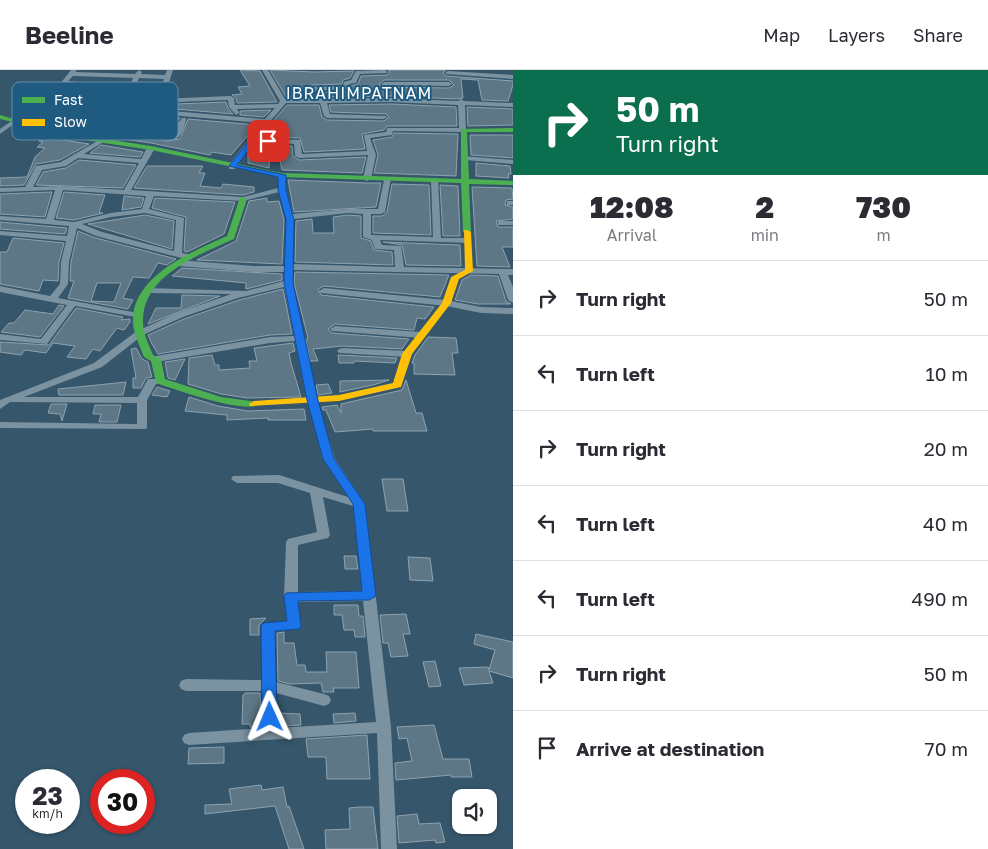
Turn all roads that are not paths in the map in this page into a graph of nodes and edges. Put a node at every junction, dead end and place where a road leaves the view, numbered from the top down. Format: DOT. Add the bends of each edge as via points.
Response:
graph roads {
  1 [pos="265,70"];
  2 [pos="385,71"];
  3 [pos="448,71"];
  4 [pos="72,72"];
  5 [pos="139,73"];
  6 [pos="169,74"];
  7 [pos="513,77"];
  8 [pos="384,84"];
  9 [pos="449,84"];
  10 [pos="178,100"];
  11 [pos="312,100"];
  12 [pos="324,100"];
  13 [pos="390,100"];
  14 [pos="366,101"];
  15 [pos="452,101"];
  16 [pos="461,101"];
  17 [pos="282,104"];
  18 [pos="513,105"];
  19 [pos="232,107"];
  20 [pos="178,112"];
  21 [pos="186,116"];
  22 [pos="384,117"];
  23 [pos="235,119"];
  24 [pos="266,122"];
  25 [pos="12,123"];
  26 [pos="178,124"];
  27 [pos="182,124"];
  28 [pos="389,129"];
  29 [pos="463,130"];
  30 [pos="513,130"];
  31 [pos="178,131"];
  32 [pos="0,132"];
  33 [pos="95,140"];
  34 [pos="253,140"];
  35 [pos="101,141"];
  36 [pos="151,148"];
  37 [pos="369,152"];
  38 [pos="79,156"];
  39 [pos="465,158"];
  40 [pos="145,161"];
  41 [pos="513,162"];
  42 [pos="232,166"];
  43 [pos="282,175"];
  44 [pos="367,179"];
  45 [pos="388,180"];
  46 [pos="435,181"];
  47 [pos="464,182"];
  48 [pos="513,183"];
  49 [pos="60,188"];
  50 [pos="28,189"];
  51 [pos="0,190"];
  52 [pos="282,190"];
  53 [pos="127,191"];
  54 [pos="151,193"];
  55 [pos="243,199"];
  56 [pos="146,211"];
  57 [pos="367,212"];
  58 [pos="289,217"];
  59 [pos="0,218"];
  60 [pos="50,221"];
  61 [pos="501,223"];
  62 [pos="513,223"];
  63 [pos="74,224"];
  64 [pos="0,234"];
  65 [pos="375,237"];
  66 [pos="71,239"];
  67 [pos="438,240"];
  68 [pos="467,241"];
  69 [pos="178,258"];
  70 [pos="288,268"];
  71 [pos="400,269"];
  72 [pos="469,271"];
  73 [pos="503,272"];
  74 [pos="513,272"];
  75 [pos="288,283"];
  76 [pos="0,289"];
  77 [pos="148,290"];
  78 [pos="324,291"];
  79 [pos="252,292"];
  80 [pos="52,300"];
  81 [pos="513,300"];
  82 [pos="73,303"];
  83 [pos="446,303"];
  84 [pos="513,311"];
  85 [pos="138,316"];
  86 [pos="335,329"];
  87 [pos="140,333"];
  88 [pos="421,336"];
  89 [pos="0,337"];
  90 [pos="301,338"];
  91 [pos="342,351"];
  92 [pos="407,354"];
  93 [pos="156,359"];
  94 [pos="160,381"];
  95 [pos="142,400"];
  96 [pos="312,400"];
  97 [pos="3,403"];
  98 [pos="0,425"];
  99 [pos="237,479"];
  100 [pos="316,491"];
  101 [pos="359,504"];
  102 [pos="291,596"];
  103 [pos="369,596"];
  104 [pos="186,685"];
  105 [pos="269,686"];
  106 [pos="324,700"];
  107 [pos="384,727"];
  108 [pos="270,733"];
  109 [pos="189,739"];
  110 [pos="389,849"];
  1 -- 17 [label="street"];
  2 -- 8 [label="street"];
  2 -- 11 [label="street" via="358,72 354,82 346,83 346,88 311,89"];
  3 -- 7 [label="street"];
  3 -- 9 [label="street"];
  4 -- 5 [label="street"];
  5 -- 6 [label="street"];
  8 -- 9 [label="street"];
  8 -- 13 [label="street"];
  9 -- 15 [label="street"];
  10 -- 19 [label="street" via="231,98"];
  11 -- 12 [label="street"];
  11 -- 17 [label="street"];
  12 -- 14 [label="street"];
  12 -- 22 [label="street" via="327,116"];
  13 -- 14 [label="street"];
  13 -- 15 [label="street"];
  14 -- 22 [label="street" via="369,110"];
  15 -- 16 [label="street"];
  16 -- 18 [label="street"];
  16 -- 29 [label="street"];
  17 -- 19 [label="street"];
  17 -- 24 [label="street"];
  19 -- 23 [label="street" via="237,113"];
  20 -- 21 [label="street" via="188,113"];
  21 -- 23 [label="street"];
  21 -- 27 [label="street"];
  22 -- 28 [label="street"];
  23 -- 24 [label="street"];
  24 -- 34 [label="street"];
  25 -- 32 [label="street"];
  26 -- 27 [label="street"];
  27 -- 31 [label="street"];
  28 -- 29 [label="street"];
  28 -- 37 [label="street" via="390,134 366,136"];
  29 -- 30 [label="street"];
  29 -- 39 [label="street"];
  33 -- 35 [label="street"];
  34 -- 37 [label="street" via="297,142 299,156"];
  34 -- 42 [label="street"];
  35 -- 36 [label="street"];
  35 -- 38 [label="street"];
  36 -- 40 [label="street"];
  36 -- 42 [label="street"];
  37 -- 44 [label="street" via="372,155"];
  38 -- 40 [label="street"];
  38 -- 50 [label="street" via="63,164 39,168"];
  39 -- 41 [label="street"];
  39 -- 47 [label="street"];
  40 -- 53 [label="street"];
  42 -- 43 [label="street"];
  43 -- 44 [label="street"];
  43 -- 52 [label="street"];
  44 -- 45 [label="street"];
  45 -- 46 [label="street"];
  45 -- 57 [label="street" via="381,212"];
  46 -- 47 [label="street"];
  46 -- 67 [label="street"];
  47 -- 48 [label="street"];
  47 -- 68 [label="street"];
  49 -- 50 [label="street"];
  49 -- 53 [label="street"];
  49 -- 60 [label="street"];
  50 -- 51 [label="street"];
  52 -- 55 [label="street"];
  52 -- 58 [label="street"];
  53 -- 54 [label="street"];
  54 -- 55 [label="street"];
  54 -- 56 [label="street"];
  55 -- 69 [label="street" via="231,237 189,257"];
  56 -- 63 [label="street"];
  56 -- 69 [label="street" via="180,218"];
  57 -- 58 [label="street"];
  57 -- 65 [label="street" via="367,237"];
  58 -- 70 [label="street"];
  59 -- 60 [label="street"];
  60 -- 63 [label="street"];
  61 -- 62 [label="street"];
  63 -- 66 [label="street"];
  63 -- 69 [label="street"];
  64 -- 66 [label="street"];
  65 -- 67 [label="street"];
  65 -- 71 [label="street" via="378,247 398,248"];
  66 -- 80 [label="street" via="64,284"];
  67 -- 68 [label="street"];
  68 -- 72 [label="street"];
  69 -- 70 [label="street" via="254,270"];
  69 -- 77 [label="street"];
  70 -- 71 [label="street"];
  70 -- 75 [label="street"];
  71 -- 72 [label="street"];
  72 -- 73 [label="street"];
  72 -- 83 [label="street" via="455,277"];
  73 -- 74 [label="street"];
  73 -- 81 [label="street"];
  75 -- 79 [label="street"];
  75 -- 90 [label="street"];
  76 -- 80 [label="street"];
  77 -- 79 [label="street"];
  77 -- 85 [label="street"];
  78 -- 83 [label="street"];
  79 -- 87 [label="street" via="180,315"];
  80 -- 82 [label="street"];
  82 -- 85 [label="street"];
  82 -- 89 [label="street" via="44,342"];
  83 -- 84 [label="street" via="481,310"];
  83 -- 88 [label="street"];
  85 -- 87 [label="street"];
  86 -- 88 [label="street"];
  87 -- 93 [label="street" via="149,357"];
  87 -- 97 [label="street" via="98,365"];
  88 -- 92 [label="street"];
  90 -- 93 [label="street"];
  90 -- 96 [label="street"];
  91 -- 92 [label="street"];
  92 -- 96 [label="street" via="397,385 378,391"];
  93 -- 94 [label="street"];
  94 -- 95 [label="street" via="152,381"];
  94 -- 96 [label="street" via="236,403"];
  95 -- 97 [label="street"];
  95 -- 98 [label="street" via="142,428"];
  96 -- 101 [label="street" via="328,459"];
  99 -- 100 [label="street" via="279,479"];
  100 -- 101 [label="street"];
  100 -- 102 [label="street" via="324,535 292,542"];
  101 -- 103 [label="street"];
  102 -- 103 [label="street"];
  102 -- 105 [label="street" via="294,626 268,626"];
  103 -- 107 [label="street"];
  104 -- 105 [label="street"];
  105 -- 106 [label="street"];
  105 -- 108 [label="street"];
  107 -- 108 [label="street"];
  107 -- 110 [label="street"];
  108 -- 109 [label="street"];
}
